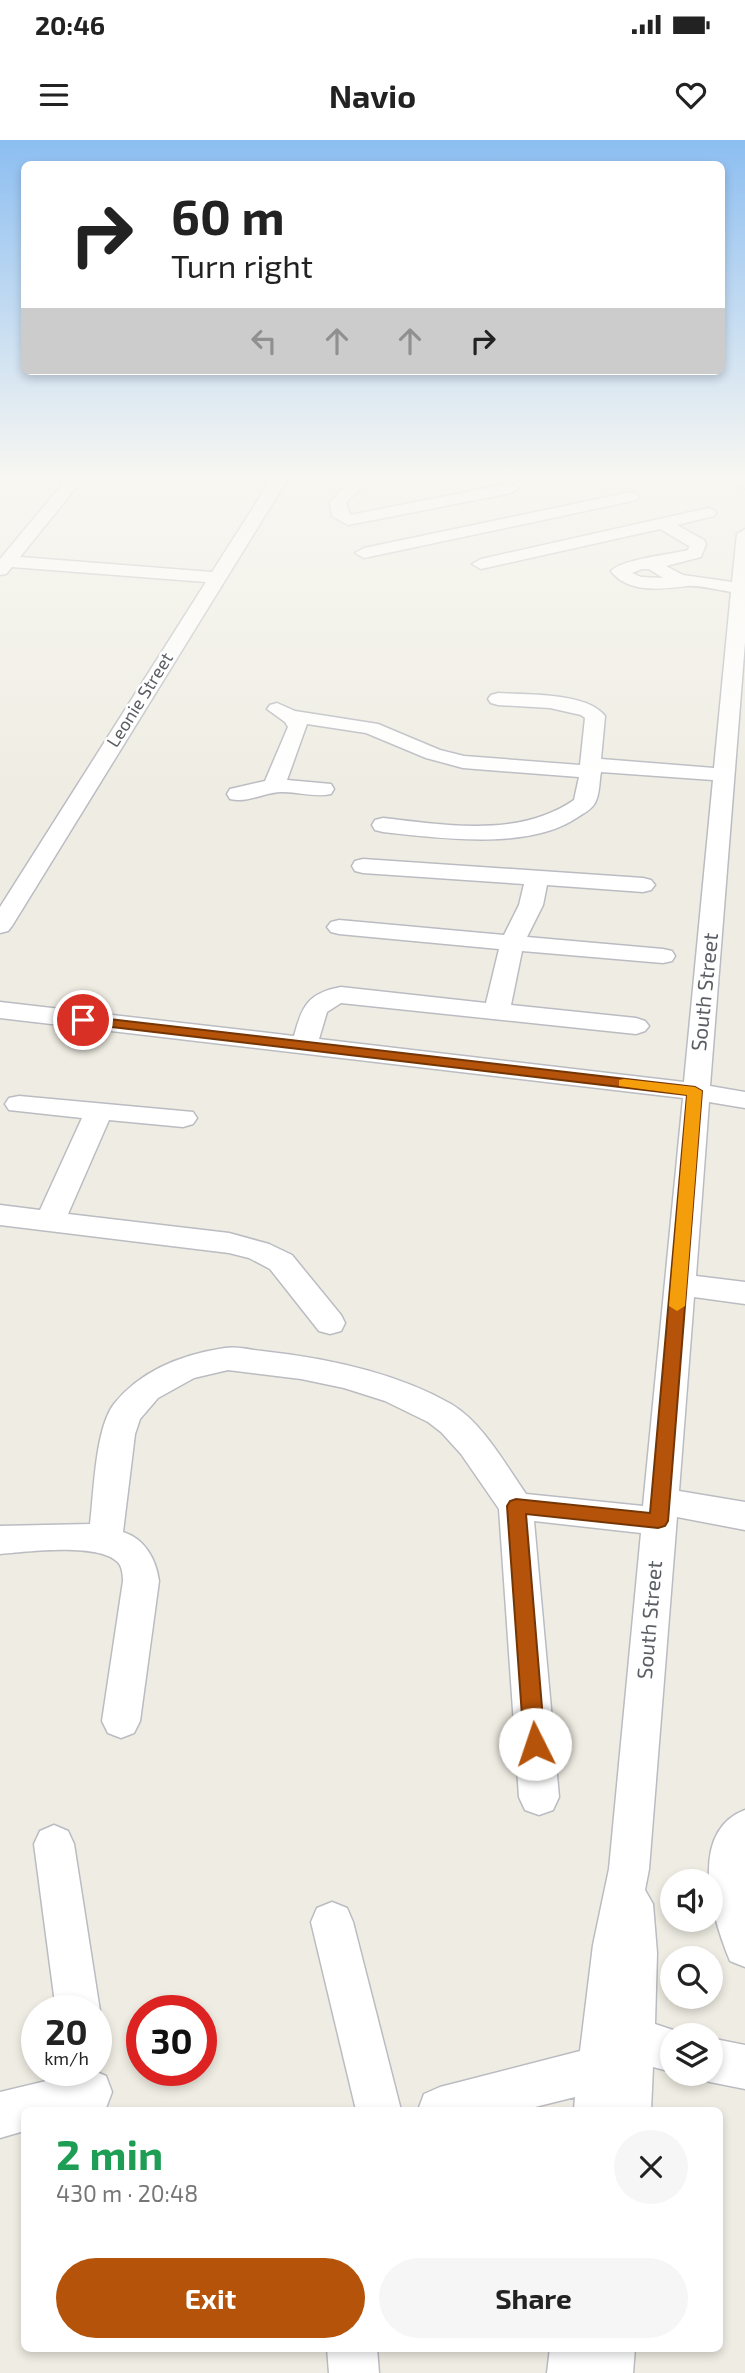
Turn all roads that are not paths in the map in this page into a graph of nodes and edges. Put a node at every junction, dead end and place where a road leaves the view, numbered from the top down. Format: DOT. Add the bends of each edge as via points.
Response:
graph roads {
  1 [pos="215,579"];
  2 [pos="634,579"];
  3 [pos="681,579"];
  4 [pos="740,579"];
  5 [pos="742,579"];
  6 [pos="701,583"];
  7 [pos="498,699"];
  8 [pos="731,764"];
  9 [pos="590,769"];
  10 [pos="274,785"];
  11 [pos="323,789"];
  12 [pos="238,794"];
  13 [pos="383,825"];
  14 [pos="363,866"];
  15 [pos="537,879"];
  16 [pos="643,885"];
  17 [pos="0,926"];
  18 [pos="339,927"];
  19 [pos="512,943"];
  20 [pos="663,956"];
  21 [pos="0,1010"];
  22 [pos="497,1011"];
  23 [pos="636,1026"];
  24 [pos="304,1045"];
  25 [pos="695,1091"];
  26 [pos="745,1100"];
  27 [pos="19,1104"];
  28 [pos="99,1111"];
  29 [pos="183,1118"];
  30 [pos="0,1215"];
  31 [pos="50,1221"];
  32 [pos="679,1285"];
  33 [pos="745,1293"];
  34 [pos="330,1323"];
  35 [pos="516,1506"];
  36 [pos="659,1511"];
  37 [pos="745,1516"];
  38 [pos="105,1539"];
  39 [pos="0,1540"];
  40 [pos="121,1721"];
  41 [pos="539,1797"];
  42 [pos="745,1828"];
  43 [pos="54,1844"];
  44 [pos="629,1869"];
  45 [pos="332,1922"];
  46 [pos="745,1947"];
  47 [pos="76,1995"];
  48 [pos="653,2046"];
  49 [pos="723,2063"];
  50 [pos="745,2067"];
  51 [pos="597,2089"];
  52 [pos="90,2091"];
  53 [pos="30,2107"];
  54 [pos="378,2107"];
  55 [pos="462,2107"];
  56 [pos="630,2107"];
  57 [pos="21,2109"];
  58 [pos="0,2115"];
  59 [pos="352,2352"];
  60 [pos="575,2352"];
  61 [pos="610,2352"];
  62 [pos="354,2373"];
  63 [pos="572,2373"];
  64 [pos="608,2373"];
  1 -- 17 [label="street, Leonie Street"];
  2 -- 6 [label="street"];
  3 -- 6 [label="street"];
  4 -- 6 [label="street"];
  5 -- 8 [label="street, South Street"];
  7 -- 9 [label="street" via="590,709 595,716"];
  8 -- 9 [label="street"];
  8 -- 25 [label="street, South Street"];
  9 -- 10 [label="street" via="463,762 371,728 282,712 298,727"];
  9 -- 13 [label="street" via="587,797 575,811 525,828 473,832"];
  10 -- 11 [label="street"];
  10 -- 12 [label="street"];
  14 -- 15 [label="street"];
  15 -- 16 [label="street"];
  15 -- 19 [label="street" via="531,905"];
  18 -- 19 [label="street"];
  19 -- 20 [label="street"];
  19 -- 22 [label="street"];
  21 -- 24 [label="street"];
  22 -- 23 [label="street"];
  22 -- 24 [label="street" via="333,995 318,1003"];
  24 -- 25 [label="street"];
  25 -- 26 [label="street"];
  25 -- 32 [label="street, South Street"];
  27 -- 28 [label="street"];
  28 -- 29 [label="street"];
  28 -- 31 [label="street"];
  30 -- 31 [label="street"];
  31 -- 34 [label="street" via="229,1243 259,1251 281,1262"];
  32 -- 33 [label="street"];
  32 -- 36 [label="street, South Street"];
  35 -- 36 [label="street"];
  35 -- 38 [label="street" via="453,1423 425,1405 346,1377 228,1359 206,1362 166,1379 147,1390 125,1414 118,1434"];
  35 -- 41 [label="street"];
  36 -- 37 [label="street"];
  36 -- 44 [label="street, South Street"];
  38 -- 39 [label="street"];
  38 -- 40 [label="street" via="129,1550 139,1566 141,1581"];
  42 -- 46 [label="street" via="729,1850 732,1898"];
  43 -- 47 [label="street"];
  44 -- 48 [label="street, South Street" via="636,1953"];
  44 -- 51 [label="street, South Street" via="614,1945"];
  45 -- 54 [label="street"];
  48 -- 56 [label="street, South Street"];
  49 -- 50 [label="street"];
  51 -- 55 [label="street"];
  52 -- 53 [label="street"];
  57 -- 58 [label="street"];
  59 -- 62 [label="street"];
  60 -- 63 [label="street"];
  61 -- 64 [label="street"];
}
